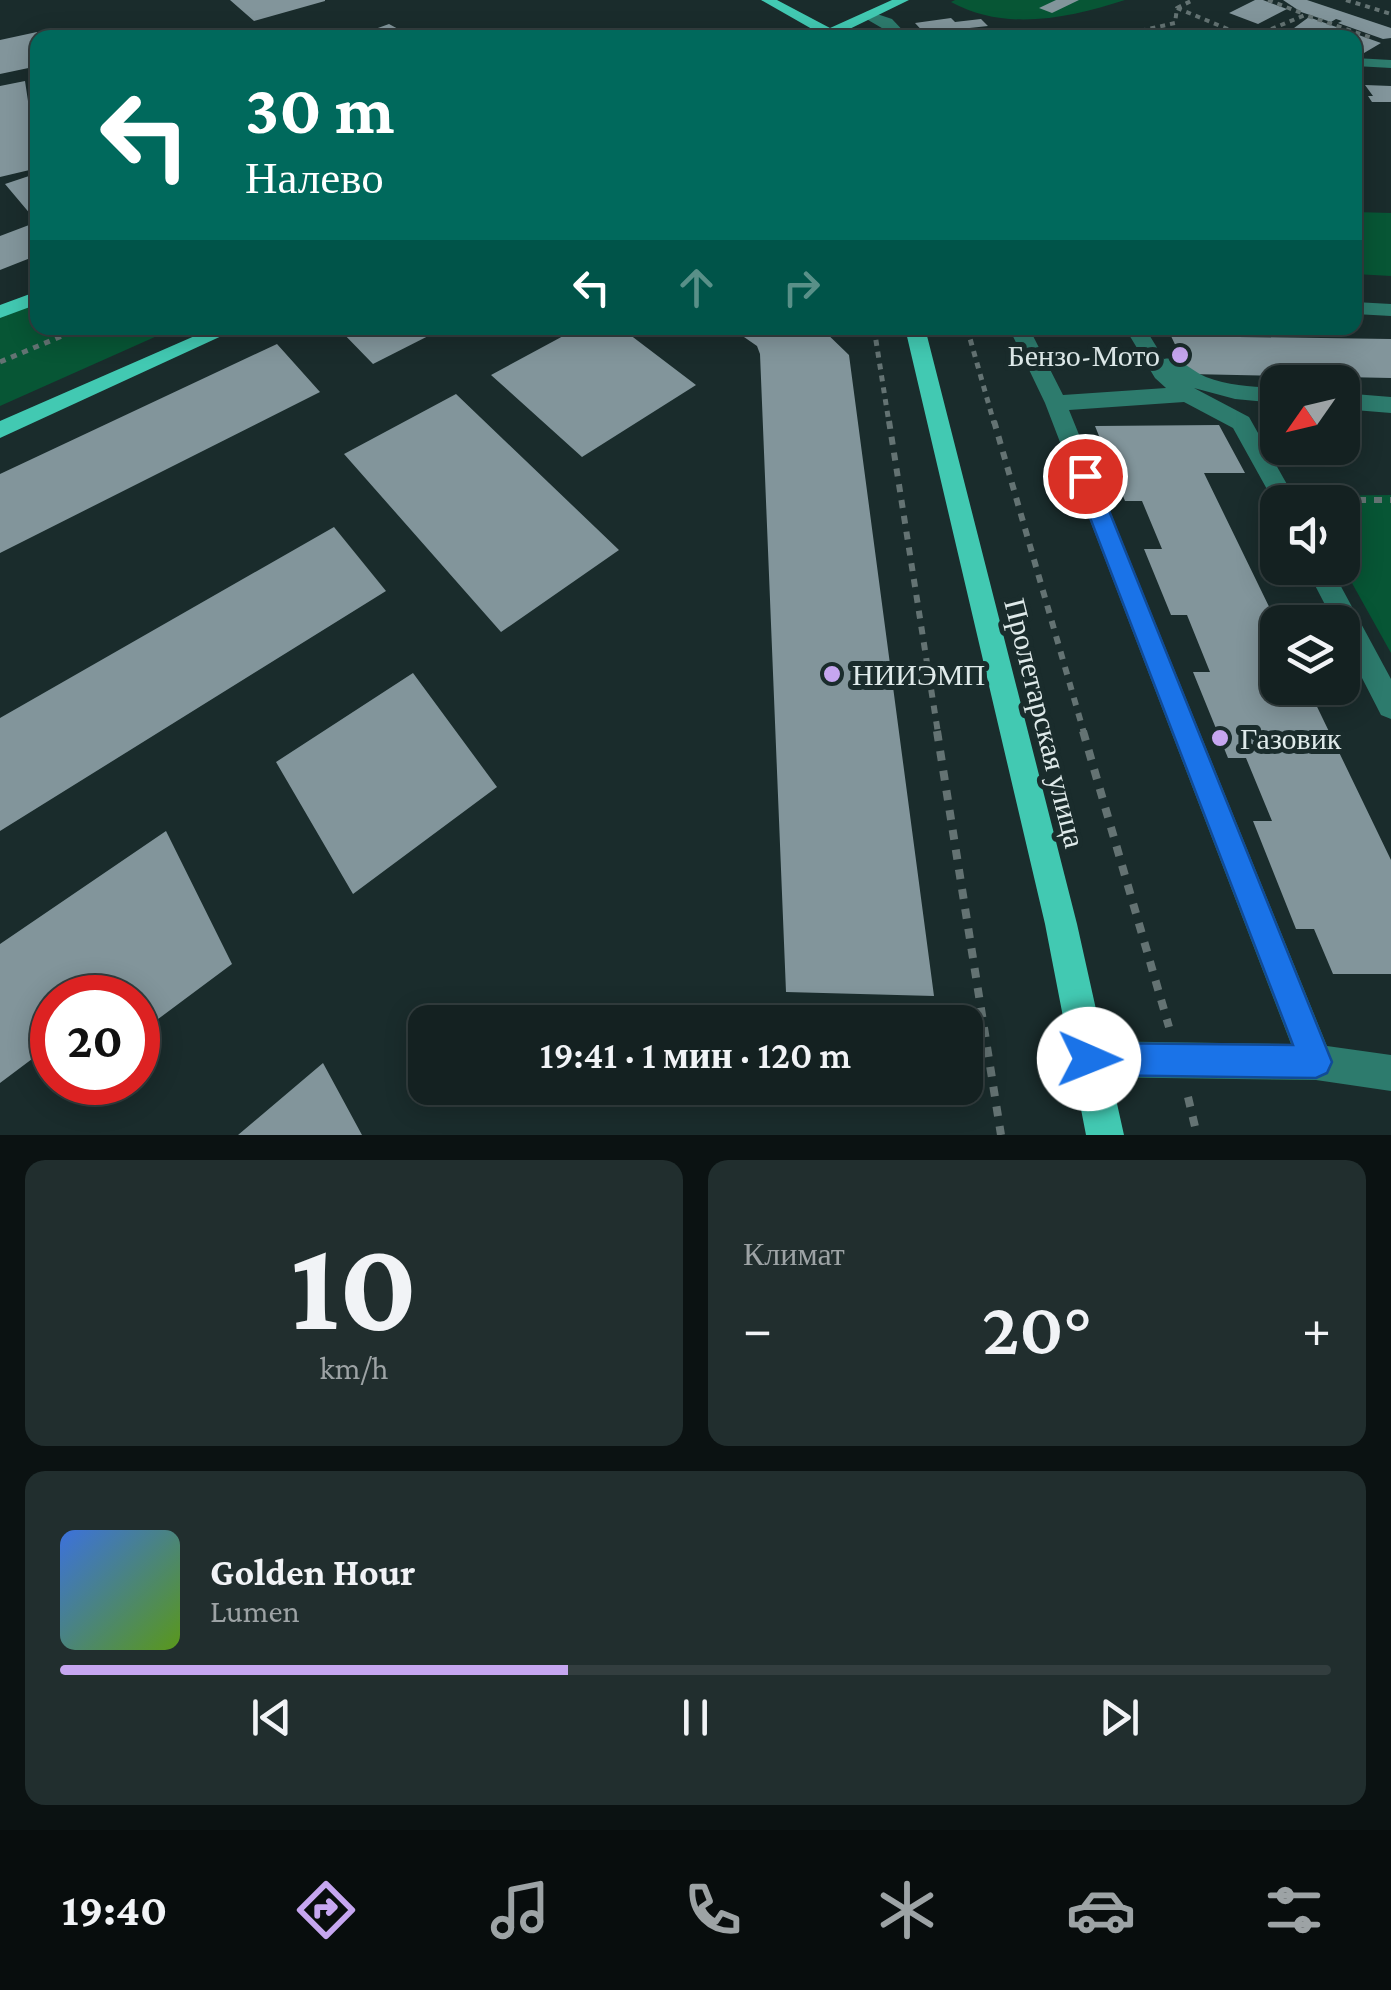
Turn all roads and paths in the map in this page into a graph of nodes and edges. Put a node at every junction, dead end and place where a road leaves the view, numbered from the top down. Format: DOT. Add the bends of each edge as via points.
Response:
graph roads {
  1 [pos="767,0"];
  2 [pos="903,0"];
  3 [pos="1193,0"];
  4 [pos="1268,0"];
  5 [pos="1346,0"];
  6 [pos="1177,8"];
  7 [pos="1391,14"];
  8 [pos="868,15"];
  9 [pos="1305,15"];
  10 [pos="815,30"];
  11 [pos="834,30"];
  12 [pos="895,30"];
  13 [pos="1144,30"];
  14 [pos="1231,30"];
  15 [pos="1268,30"];
  16 [pos="1350,30"];
  17 [pos="1362,34"];
  18 [pos="1374,38"];
  19 [pos="1362,62"];
  20 [pos="1391,64"];
  21 [pos="30,300"];
  22 [pos="1362,308"];
  23 [pos="1391,310"];
  24 [pos="0,312"];
  25 [pos="64,335"];
  26 [pos="214,335"];
  27 [pos="875,335"];
  28 [pos="917,335"];
  29 [pos="970,335"];
  30 [pos="1022,335"];
  31 [pos="1139,335"];
  32 [pos="1142,335"];
  33 [pos="0,362"];
  34 [pos="0,372"];
  35 [pos="1187,394"];
  36 [pos="1260,395"];
  37 [pos="1360,402"];
  38 [pos="1056,403"];
  39 [pos="1391,405"];
  40 [pos="0,430"];
  41 [pos="1276,485"];
  42 [pos="1360,500"];
  43 [pos="1391,500"];
  44 [pos="1328,585"];
  45 [pos="1391,706"];
  46 [pos="1089,1059"];
  47 [pos="1179,1060"];
  48 [pos="1316,1062"];
  49 [pos="1391,1074"];
  50 [pos="1002,1135"];
  51 [pos="1105,1135"];
  52 [pos="1197,1135"];
  1 -- 10 [label="main road"];
  2 -- 8 [label="main road"];
  3 -- 6 [label="path"];
  4 -- 9 [label="path"];
  5 -- 7 [label="path"];
  6 -- 13 [label="path" via="1174,23"];
  6 -- 14 [label="path"];
  8 -- 11 [label="main road"];
  8 -- 12 [label="street"];
  9 -- 15 [label="path"];
  9 -- 16 [label="path"];
  17 -- 18 [label="path"];
  19 -- 20 [label="street"];
  21 -- 24 [label="main road"];
  22 -- 23 [label="street"];
  25 -- 33 [label="path"];
  26 -- 40 [label="main road"];
  27 -- 50 [label="path"];
  28 -- 46 [label="main road, Пролетарская улица"];
  29 -- 47 [label="path"];
  30 -- 38 [label="street"];
  31 -- 35 [label="street" via="1162,373"];
  32 -- 36 [label="street" via="1182,376"];
  33 -- 34 [label="path"];
  35 -- 38 [label="street"];
  35 -- 41 [label="street" via="1241,423"];
  37 -- 39 [label="street"];
  38 -- 48 [label="street"];
  42 -- 43 [label="path"];
  44 -- 45 [label="street"];
  46 -- 47 [label="street"];
  46 -- 51 [label="main road, Пролетарская улица"];
  47 -- 48 [label="street"];
  47 -- 52 [label="path"];
  48 -- 49 [label="street"];
}
